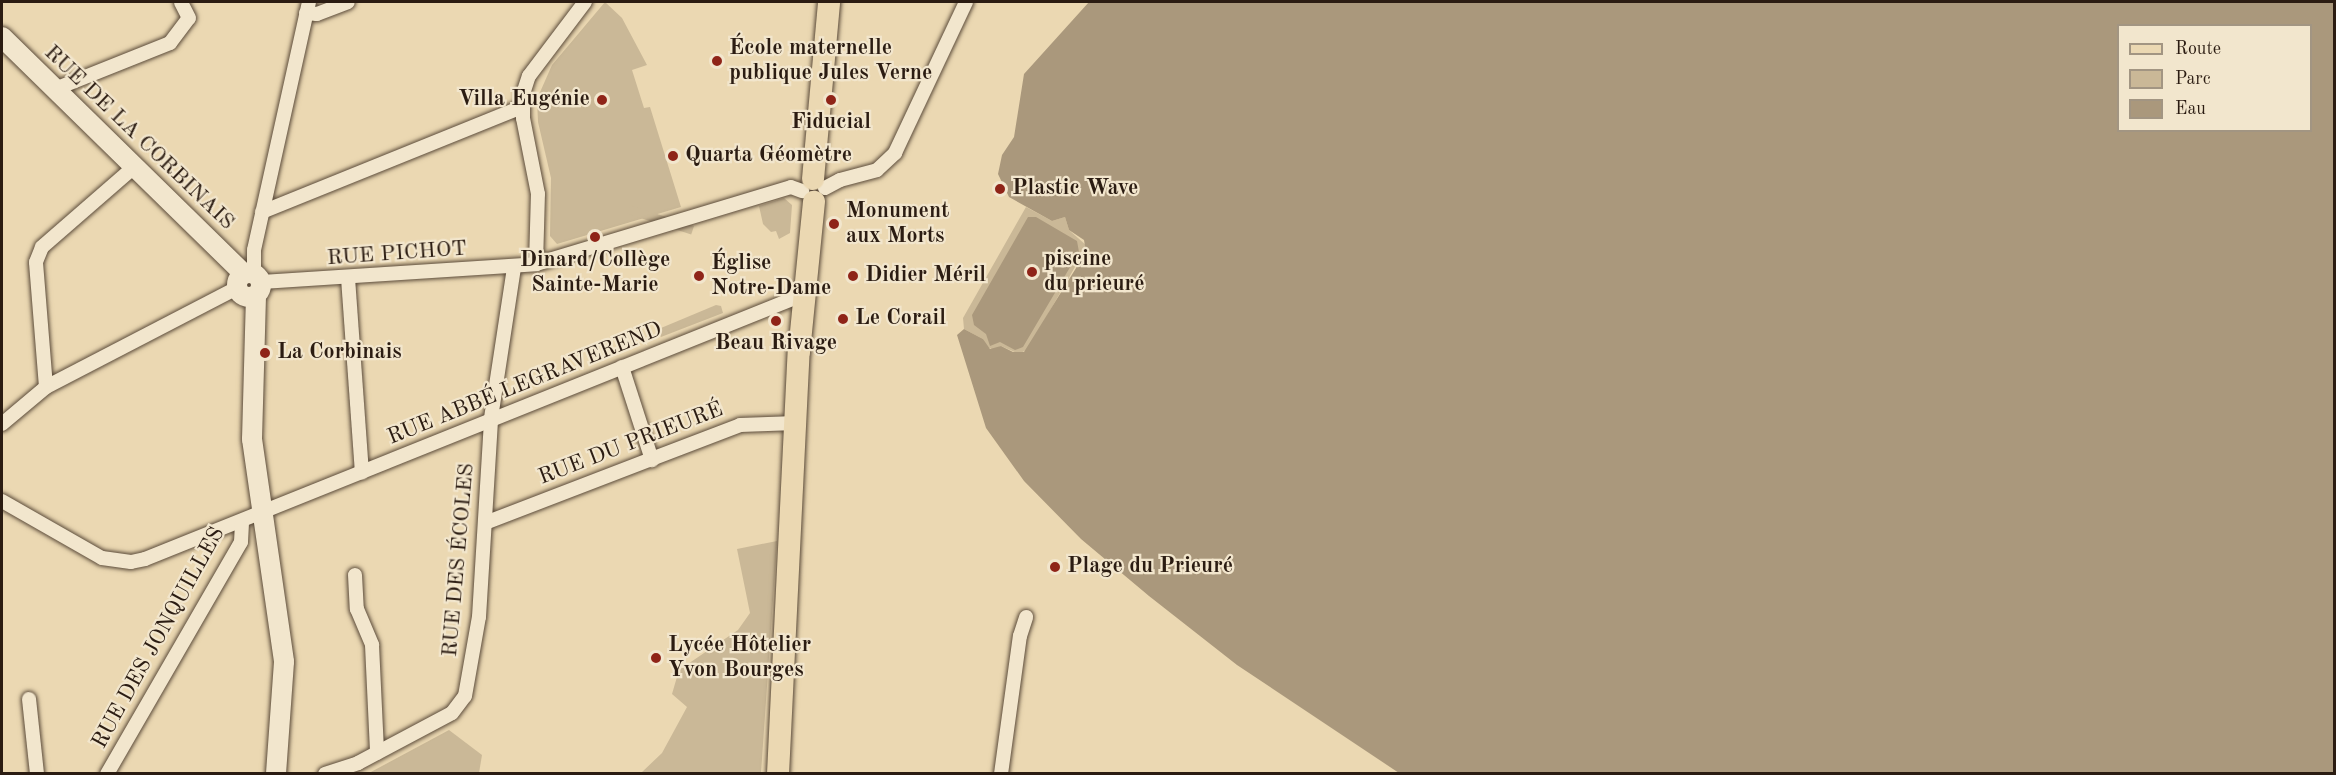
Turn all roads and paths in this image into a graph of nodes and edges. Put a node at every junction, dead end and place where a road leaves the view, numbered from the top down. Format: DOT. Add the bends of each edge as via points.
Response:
graph roads {
  1 [pos="181,2"];
  2 [pos="348,2"];
  3 [pos="585,2"];
  4 [pos="829,2"];
  5 [pos="966,2"];
  6 [pos="307,7"];
  7 [pos="2,37"];
  8 [pos="55,89"];
  9 [pos="522,107"];
  10 [pos="134,167"];
  11 [pos="813,194"];
  12 [pos="262,212"];
  13 [pos="536,264"];
  14 [pos="514,267"];
  15 [pos="348,278"];
  16 [pos="250,283"];
  17 [pos="805,294"];
  18 [pos="622,367"];
  19 [pos="46,387"];
  20 [pos="491,418"];
  21 [pos="796,423"];
  22 [pos="2,424"];
  23 [pos="652,460"];
  24 [pos="362,472"];
  25 [pos="2,501"];
  26 [pos="261,513"];
  27 [pos="242,522"];
  28 [pos="484,523"];
  29 [pos="355,575"];
  30 [pos="1026,617"];
  31 [pos="29,699"];
  32 [pos="377,753"];
  33 [pos="37,774"];
  34 [pos="107,774"];
  35 [pos="276,774"];
  36 [pos="325,774"];
  37 [pos="778,774"];
  38 [pos="1001,774"];
  1 -- 8 [label="street" via="189,18 170,43"];
  2 -- 6 [label="street" via="317,14"];
  3 -- 9 [label="street" via="529,76"];
  4 -- 11 [label="main road"];
  5 -- 11 [label="street, RUE PICHOT" via="900,145 877,170 840,180"];
  6 -- 12 [label="street"];
  7 -- 8 [label="street, RUE DE LA CORBINAIS"];
  8 -- 10 [label="street, RUE DE LA CORBINAIS"];
  9 -- 12 [label="street"];
  9 -- 13 [label="street" via="538,194"];
  10 -- 16 [label="street, RUE DE LA CORBINAIS"];
  10 -- 19 [label="street" via="42,247 36,262"];
  11 -- 13 [label="street, RUE PICHOT" via="791,187"];
  11 -- 17 [label="main road"];
  12 -- 16 [label="street"];
  13 -- 14 [label="street, RUE PICHOT"];
  14 -- 15 [label="street, RUE PICHOT"];
  14 -- 20 [label="street, RUE DES ÉCOLES"];
  15 -- 16 [label="street, RUE PICHOT"];
  15 -- 24 [label="street"];
  16 -- 19 [label="street, RUE PICHOT"];
  16 -- 26 [label="street" via="252,439"];
  17 -- 18 [label="street, RUE ABBÉ LEGRAVEREND"];
  17 -- 21 [label="main road"];
  18 -- 20 [label="street, RUE ABBÉ LEGRAVEREND"];
  18 -- 23 [label="street"];
  19 -- 22 [label="street, RUE PICHOT"];
  20 -- 24 [label="street, RUE ABBÉ LEGRAVEREND"];
  20 -- 28 [label="street, RUE DES ÉCOLES"];
  21 -- 23 [label="street, RUE DU PRIEURÉ" via="740,425"];
  21 -- 37 [label="main road"];
  23 -- 28 [label="street, RUE DU PRIEURÉ"];
  24 -- 26 [label="street, RUE ABBÉ LEGRAVEREND"];
  25 -- 27 [label="street, RUE ABBÉ LEGRAVEREND" via="85,550 117,561 145,559"];
  26 -- 27 [label="street, RUE ABBÉ LEGRAVEREND"];
  26 -- 35 [label="street" via="283,644 283,712"];
  27 -- 34 [label="street, RUE DES JONQUILLES" via="241,542"];
  28 -- 32 [label="street, RUE DES ÉCOLES" via="479,617 465,696 452,713"];
  29 -- 32 [label="street" via="357,609 372,645"];
  30 -- 38 [label="street"];
  31 -- 33 [label="street"];
  32 -- 36 [label="street, RUE DES ÉCOLES"];
}
